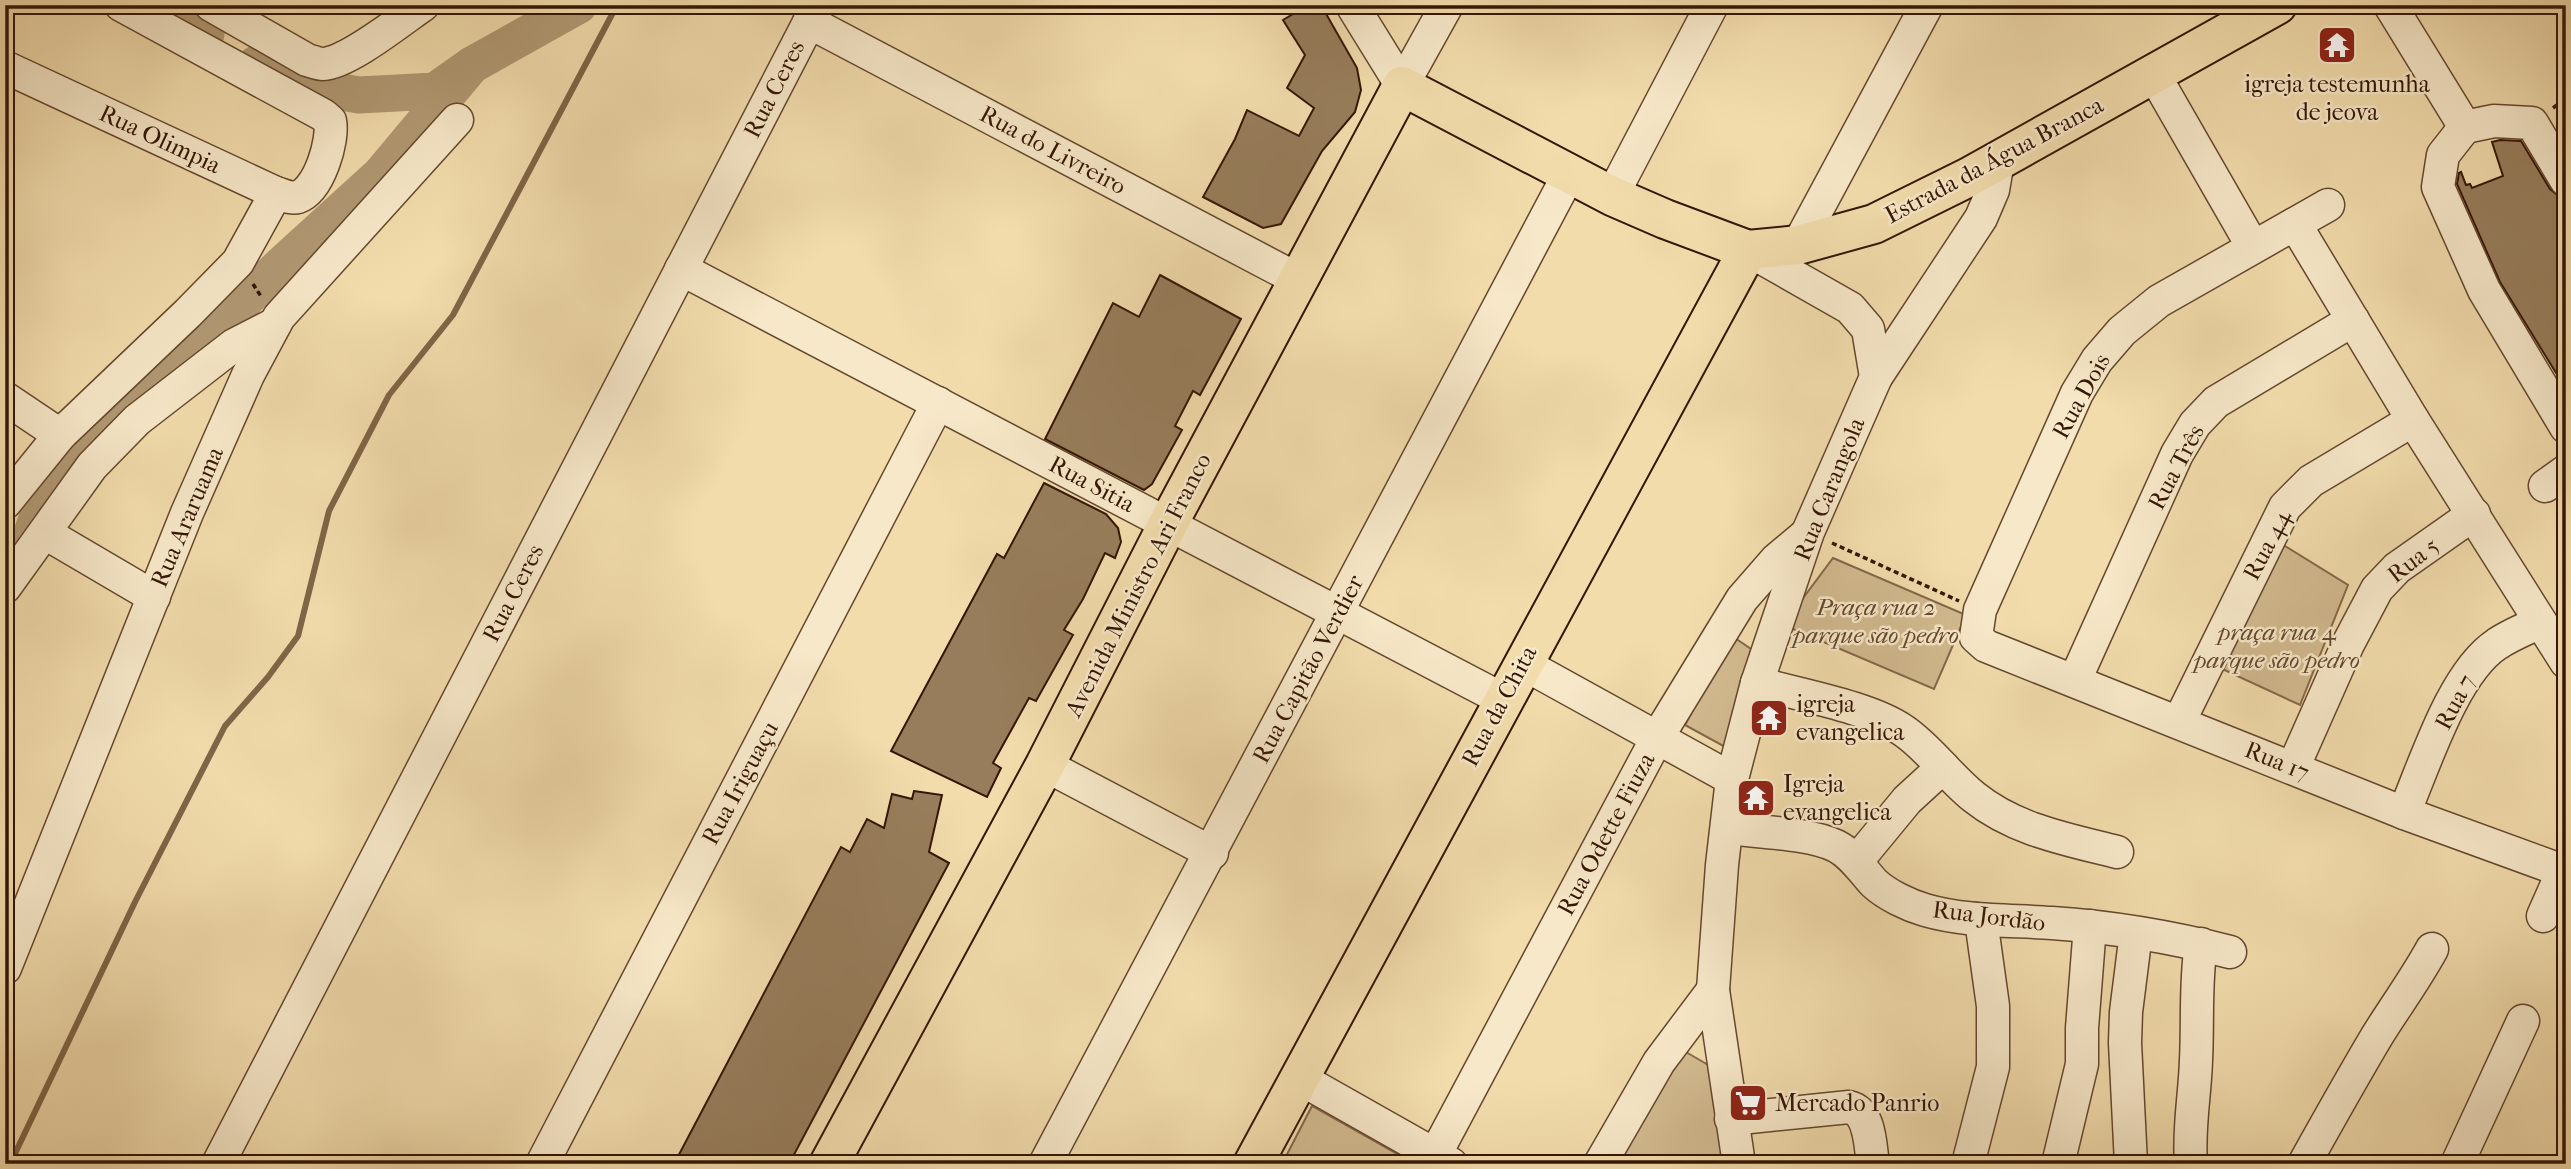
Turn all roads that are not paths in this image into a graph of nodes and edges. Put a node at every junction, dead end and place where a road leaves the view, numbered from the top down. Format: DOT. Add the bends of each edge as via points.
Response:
graph roads {
  1 [pos="121,5"];
  2 [pos="211,5"];
  3 [pos="423,5"];
  4 [pos="1352,5"];
  5 [pos="1447,5"];
  6 [pos="1712,5"];
  7 [pos="1927,5"];
  8 [pos="2277,5"];
  9 [pos="2390,5"];
  10 [pos="814,14"];
  11 [pos="247,16"];
  12 [pos="5,67"];
  13 [pos="2153,74"];
  14 [pos="1402,86"];
  15 [pos="457,120"];
  16 [pos="2465,127"];
  17 [pos="1998,161"];
  18 [pos="1569,174"];
  19 [pos="2566,180"];
  20 [pos="276,193"];
  21 [pos="1612,196"];
  22 [pos="2328,205"];
  23 [pos="2295,224"];
  24 [pos="1798,245"];
  25 [pos="2253,247"];
  26 [pos="1748,250"];
  27 [pos="681,269"];
  28 [pos="1297,279"];
  29 [pos="272,315"];
  30 [pos="2353,320"];
  31 [pos="1876,377"];
  32 [pos="5,398"];
  33 [pos="938,403"];
  34 [pos="2413,420"];
  35 [pos="2566,427"];
  36 [pos="60,435"];
  37 [pos="5,503"];
  38 [pos="2474,514"];
  39 [pos="1168,524"];
  40 [pos="45,533"];
  41 [pos="1807,533"];
  42 [pos="5,587"];
  43 [pos="154,597"];
  44 [pos="1337,613"];
  45 [pos="2540,622"];
  46 [pos="1986,646"];
  47 [pos="2566,662"];
  48 [pos="1522,663"];
  49 [pos="2074,680"];
  50 [pos="1757,683"];
  51 [pos="1502,699"];
  52 [pos="2179,722"];
  53 [pos="1657,738"];
  54 [pos="1045,765"];
  55 [pos="1942,767"];
  56 [pos="2293,768"];
  57 [pos="1732,779"];
  58 [pos="2404,813"];
  59 [pos="1727,828"];
  60 [pos="2117,852"];
  61 [pos="1212,853"];
  62 [pos="1856,862"];
  63 [pos="2564,868"];
  64 [pos="2543,916"];
  65 [pos="1982,920"];
  66 [pos="2090,926"];
  67 [pos="2136,933"];
  68 [pos="2432,949"];
  69 [pos="5,968"];
  70 [pos="1713,990"];
  71 [pos="2523,1021"];
  72 [pos="1299,1078"];
  73 [pos="1731,1119"];
  74 [pos="1443,1159"];
  75 [pos="218,1164"];
  76 [pos="542,1164"];
  77 [pos="829,1164"];
  78 [pos="1045,1164"];
  79 [pos="1253,1164"];
  80 [pos="1600,1164"];
  81 [pos="1739,1164"];
  82 [pos="1873,1164"];
  83 [pos="1968,1164"];
  84 [pos="2058,1164"];
  85 [pos="2130,1164"];
  86 [pos="2191,1164"];
  87 [pos="2304,1164"];
  88 [pos="2457,1164"];
  1 -- 20 [label="street" via="330,121 332,139 313,184 298,197"];
  2 -- 11 [label="street"];
  3 -- 11 [label="street" via="365,45 321,64 307,60"];
  4 -- 14 [label="street"];
  5 -- 14 [label="street, Avenida Ministro Ari Franco"];
  6 -- 21 [label="street"];
  7 -- 24 [label="street"];
  8 -- 13 [label="main road, Estrada da Água Branca"];
  9 -- 16 [label="street"];
  10 -- 27 [label="street, Rua Ceres"];
  10 -- 28 [label="street, Rua do Livreiro"];
  12 -- 20 [label="street, Rua Olimpia"];
  13 -- 17 [label="main road, Estrada da Água Branca"];
  13 -- 25 [label="street"];
  14 -- 18 [label="main road, Estrada da Água Branca"];
  14 -- 28 [label="main road, Avenida Ministro Ari Franco"];
  15 -- 29 [label="street, Rua Araruama" via="279,317"];
  16 -- 19 [label="street" via="2494,121 2532,123"];
  16 -- 35 [label="street" via="2443,155 2438,187 2484,290"];
  17 -- 24 [label="main road, Estrada da Água Branca" via="1874,224"];
  17 -- 31 [label="street, Rua Carangola" via="1981,218"];
  18 -- 21 [label="main road, Estrada da Água Branca"];
  18 -- 44 [label="street, Rua Capitão Verdier"];
  20 -- 36 [label="street" via="238,262 222,280"];
  21 -- 26 [label="main road, Estrada da Água Branca"];
  22 -- 23 [label="street, Rua Dois"];
  23 -- 25 [label="street, Rua Dois"];
  23 -- 30 [label="street"];
  24 -- 26 [label="main road, Estrada da Água Branca"];
  25 -- 46 [label="street, Rua Dois" via="2159,301 2122,331 2097,360 2077,393 1980,610 1975,632"];
  26 -- 31 [label="street" via="1850,309 1868,329"];
  26 -- 48 [label="main road, Rua da Chita"];
  27 -- 33 [label="street, Rua Sitia"];
  27 -- 75 [label="street, Rua Ceres"];
  28 -- 39 [label="main road, Avenida Ministro Ari Franco"];
  29 -- 40 [label="street" via="137,420 92,466"];
  29 -- 43 [label="street, Rua Araruama"];
  30 -- 34 [label="street"];
  30 -- 49 [label="street, Rua Três" via="2216,402 2195,424"];
  31 -- 41 [label="street, Rua Carangola"];
  32 -- 36 [label="street"];
  33 -- 39 [label="street, Rua Sitia"];
  33 -- 76 [label="street, Rua Iriguaçu"];
  34 -- 38 [label="street"];
  34 -- 52 [label="street, Rua 44" via="2311,481 2285,507"];
  36 -- 37 [label="street"];
  38 -- 45 [label="street"];
  38 -- 56 [label="street, Rua 5" via="2397,568 2377,589"];
  39 -- 44 [label="street, Rua Sitia"];
  39 -- 54 [label="main road, Avenida Ministro Ari Franco"];
  40 -- 42 [label="street"];
  40 -- 43 [label="street"];
  41 -- 50 [label="street, Rua Carangola"];
  41 -- 53 [label="street, Rua Odette Fiuza" via="1742,599"];
  43 -- 69 [label="street, Rua Araruama"];
  44 -- 51 [label="street, Rua Sitia"];
  44 -- 61 [label="street, Rua Capitão Verdier"];
  45 -- 47 [label="street"];
  45 -- 58 [label="street, Rua 7" via="2496,644 2459,687"];
  46 -- 49 [label="street, Rua 17"];
  48 -- 51 [label="main road, Rua da Chita"];
  48 -- 53 [label="street"];
  49 -- 52 [label="street, Rua 17"];
  50 -- 55 [label="street" via="1876,716 1905,731"];
  50 -- 57 [label="street, Rua Carangola"];
  51 -- 72 [label="main road, Rua da Chita"];
  52 -- 56 [label="street, Rua 17"];
  53 -- 57 [label="street"];
  53 -- 74 [label="street, Rua Odette Fiuza"];
  54 -- 61 [label="street"];
  54 -- 77 [label="main road, Avenida Ministro Ari Franco"];
  55 -- 60 [label="street" via="2002,817 2028,829"];
  55 -- 62 [label="street" via="1907,800"];
  56 -- 58 [label="street, Rua 17"];
  57 -- 59 [label="street, Rua Carangola"];
  58 -- 63 [label="street, Rua 17"];
  59 -- 62 [label="street, Rua Jordão" via="1822,840"];
  59 -- 70 [label="street, Rua Carangola"];
  61 -- 78 [label="street, Rua Capitão Verdier"];
  62 -- 65 [label="street, Rua Jordão" via="1876,885 1900,900"];
  63 -- 64 [label="street"];
  65 -- 66 [label="street, Rua Jordão"];
  65 -- 83 [label="street" via="1993,1006 1993,1067"];
  66 -- 67 [label="street, Rua Jordão"];
  66 -- 84 [label="street" via="2082,1064"];
  67 -- 85 [label="street" via="2125,1044"];
  67 -- 86 [label="street, Rua Jordão" via="2216,948 2196,975"];
  68 -- 87 [label="street"];
  70 -- 73 [label="street, Rua Carangola"];
  70 -- 80 [label="street" via="1659,1062"];
  71 -- 88 [label="street"];
  72 -- 74 [label="street"];
  72 -- 79 [label="main road, Rua da Chita"];
  73 -- 81 [label="street, Rua Carangola"];
  73 -- 82 [label="street" via="1856,1109 1863,1116"];
}
